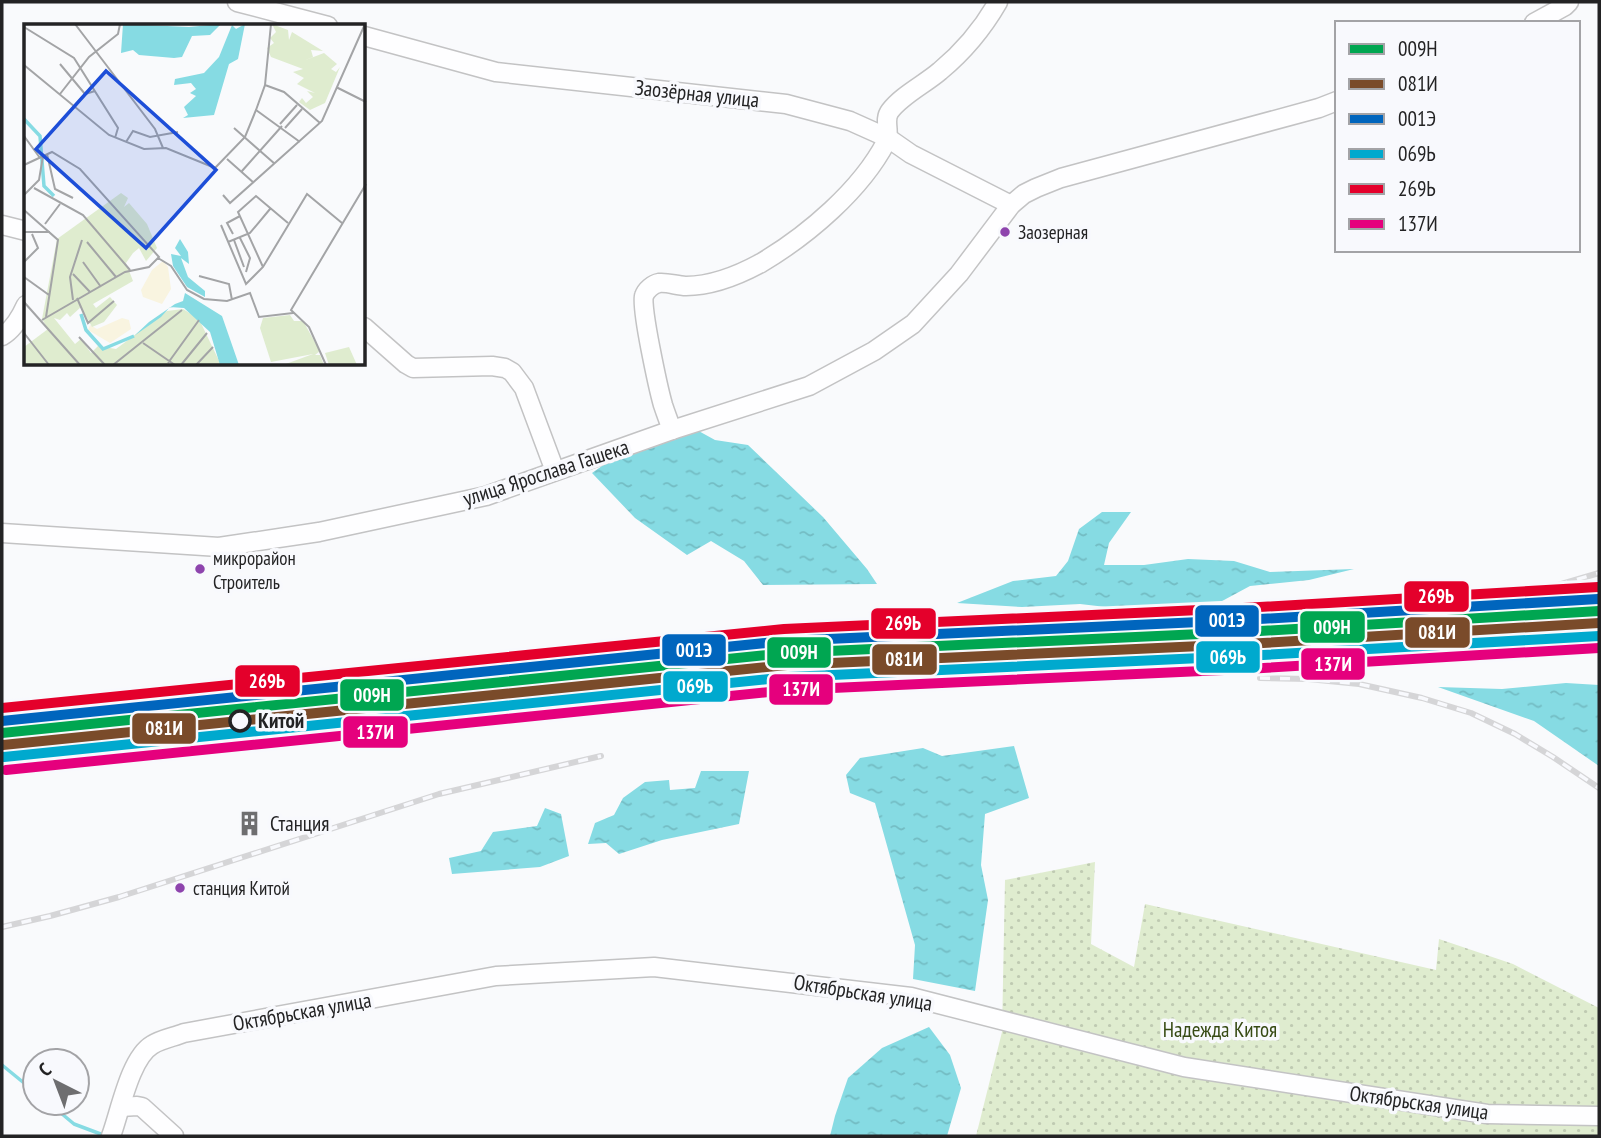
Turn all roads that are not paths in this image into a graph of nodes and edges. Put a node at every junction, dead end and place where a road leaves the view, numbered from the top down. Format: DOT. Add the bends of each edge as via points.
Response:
graph roads {
  1 [pos="237,2"];
  2 [pos="998,2"];
  3 [pos="1569,2"];
  4 [pos="1538,21"];
  5 [pos="320,24"];
  6 [pos="366,37"];
  7 [pos="1335,102"];
  8 [pos="888,138"];
  9 [pos="1012,205"];
  10 [pos="2,225"];
  11 [pos="24,230"];
  12 [pos="24,310"];
  13 [pos="366,329"];
  14 [pos="2,336"];
  15 [pos="673,430"];
  16 [pos="555,471"];
  17 [pos="2,533"];
  18 [pos="121,1107"];
  19 [pos="1599,1116"];
  20 [pos="112,1133"];
  21 [pos="174,1136"];
  1 -- 5 [label="street"];
  2 -- 8 [label="street" via="968,44 890,111"];
  3 -- 4 [label="street"];
  6 -- 8 [label="street, Заозёрная улица" via="496,72 786,104 850,121"];
  7 -- 9 [label="street, улица Ярослава Гашека" via="1061,178 1024,194"];
  8 -- 9 [label="street, Заозёрная улица"];
  8 -- 15 [label="street" via="864,176 829,213 762,262 715,282 658,283 647,291 642,298 645,320"];
  9 -- 15 [label="street, улица Ярослава Гашека" via="922,314 874,351 809,386"];
  10 -- 11 [label="street"];
  12 -- 14 [label="street"];
  13 -- 16 [label="street" via="413,368 492,366 512,372 524,388"];
  15 -- 16 [label="street, улица Ярослава Гашека"];
  16 -- 17 [label="street, улица Ярослава Гашека" via="486,496 320,532 219,547"];
  18 -- 19 [label="street, Октябрьская улица" via="142,1054 153,1044 184,1033 496,976 654,967 911,997 1211,1072 1487,1114"];
  18 -- 20 [label="street"];
  18 -- 21 [label="street" via="142,1107"];
}
